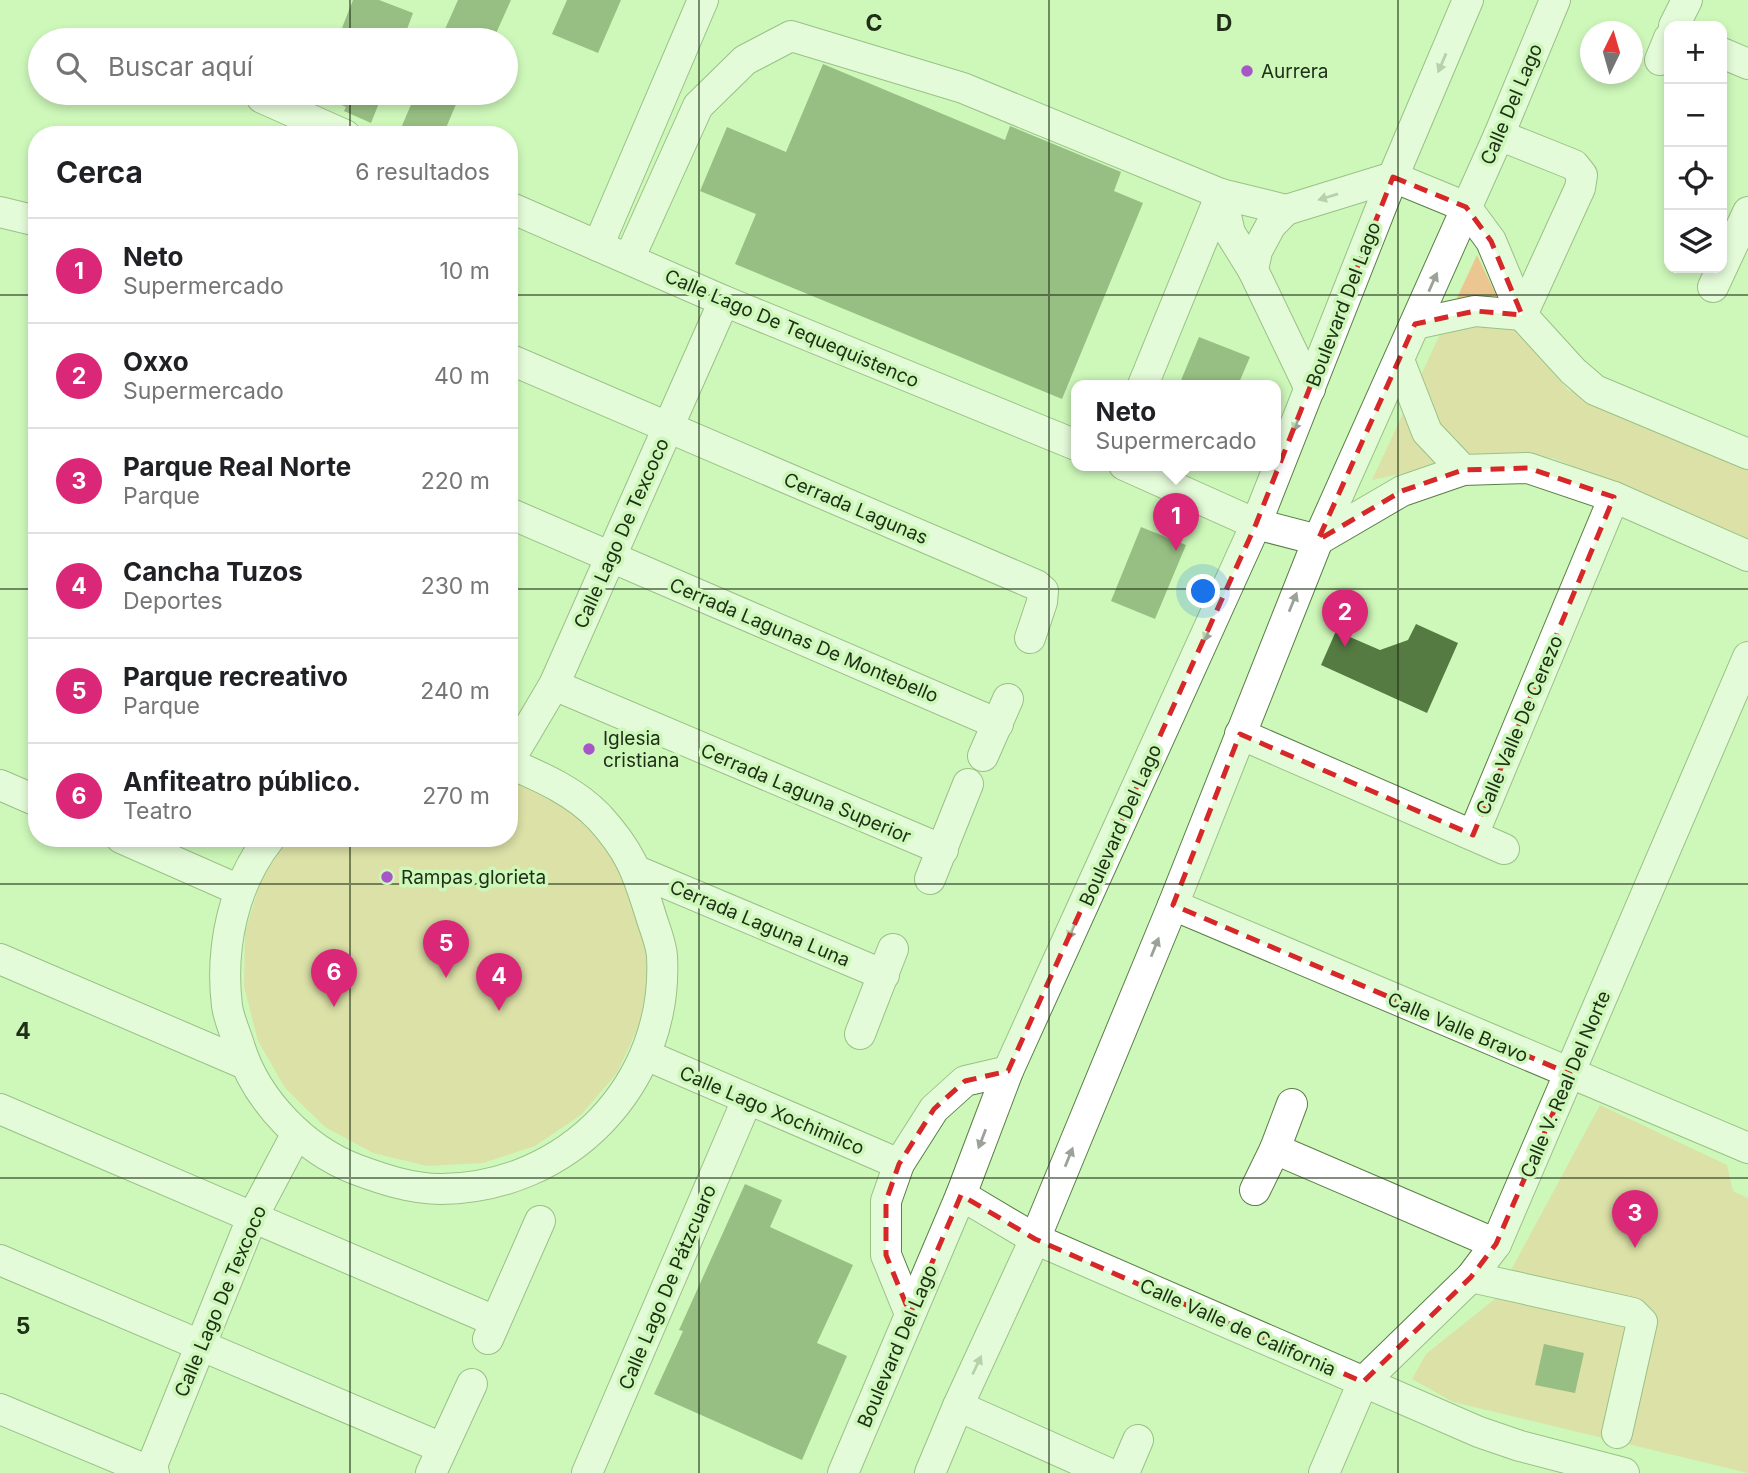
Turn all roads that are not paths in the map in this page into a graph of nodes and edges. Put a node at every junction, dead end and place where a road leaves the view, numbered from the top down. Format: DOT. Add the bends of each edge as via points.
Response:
graph roads {
  1 [pos="703,0"];
  2 [pos="1468,0"];
  3 [pos="1555,0"];
  4 [pos="1686,0"];
  5 [pos="1677,21"];
  6 [pos="1727,55"];
  7 [pos="1748,64"];
  8 [pos="278,105"];
  9 [pos="325,126"];
  10 [pos="1499,135"];
  11 [pos="1393,177"];
  12 [pos="1221,194"];
  13 [pos="1466,207"];
  14 [pos="1286,210"];
  15 [pos="518,211"];
  16 [pos="0,212"];
  17 [pos="1748,212"];
  18 [pos="28,219"];
  19 [pos="598,246"];
  20 [pos="1740,249"];
  21 [pos="629,259"];
  22 [pos="1253,270"];
  23 [pos="1713,287"];
  24 [pos="724,301"];
  25 [pos="1522,315"];
  26 [pos="1415,324"];
  27 [pos="1399,360"];
  28 [pos="518,363"];
  29 [pos="1145,380"];
  30 [pos="1310,389"];
  31 [pos="667,429"];
  32 [pos="1071,443"];
  33 [pos="1748,454"];
  34 [pos="1281,462"];
  35 [pos="1463,470"];
  36 [pos="1137,471"];
  37 [pos="1277,471"];
  38 [pos="1614,497"];
  39 [pos="518,517"];
  40 [pos="1256,524"];
  41 [pos="1318,540"];
  42 [pos="611,556"];
  43 [pos="1748,556"];
  44 [pos="1030,638"];
  45 [pos="1748,657"];
  46 [pos="554,685"];
  47 [pos="1240,734"];
  48 [pos="518,747"];
  49 [pos="983,756"];
  50 [pos="518,766"];
  51 [pos="968,784"];
  52 [pos="0,785"];
  53 [pos="28,797"];
  54 [pos="1473,835"];
  55 [pos="142,847"];
  56 [pos="265,847"];
  57 [pos="1504,849"];
  58 [pos="943,850"];
  59 [pos="637,871"];
  60 [pos="930,879"];
  61 [pos="240,890"];
  62 [pos="1173,905"];
  63 [pos="0,959"];
  64 [pos="860,1034"];
  65 [pos="646,1055"];
  66 [pos="245,1064"];
  67 [pos="1008,1071"];
  68 [pos="1570,1074"];
  69 [pos="747,1100"];
  70 [pos="1292,1104"];
  71 [pos="0,1109"];
  72 [pos="297,1133"];
  73 [pos="1275,1149"];
  74 [pos="1747,1151"];
  75 [pos="899,1164"];
  76 [pos="1255,1190"];
  77 [pos="961,1195"];
  78 [pos="252,1218"];
  79 [pos="540,1222"];
  80 [pos="1035,1239"];
  81 [pos="1496,1244"];
  82 [pos="0,1260"];
  83 [pos="1471,1277"];
  84 [pos="910,1314"];
  85 [pos="201,1345"];
  86 [pos="1363,1381"];
  87 [pos="472,1384"];
  88 [pos="958,1406"];
  89 [pos="0,1409"];
  90 [pos="1617,1433"];
  91 [pos="1138,1440"];
  92 [pos="437,1460"];
  93 [pos="151,1472"];
  94 [pos="586,1473"];
  95 [pos="844,1473"];
  96 [pos="930,1473"];
  97 [pos="1108,1473"];
  98 [pos="1124,1473"];
  99 [pos="1324,1473"];
  100 [pos="1624,1473"];
  1 -- 19 [label="street"];
  2 -- 11 [label="street, one-way"];
  3 -- 10 [label="street, Calle Del Lago"];
  4 -- 5 [label="street"];
  6 -- 7 [label="street"];
  8 -- 9 [label="street"];
  10 -- 13 [label="street, Calle Del Lago"];
  10 -- 25 [label="street" via="1574,166 1582,175"];
  11 -- 13 [label="street"];
  11 -- 14 [label="street, one-way"];
  11 -- 30 [label="street, Boulevard Del Lago"];
  12 -- 14 [label="street"];
  12 -- 21 [label="street" via="963,88 791,36 745,60 698,106"];
  12 -- 22 [label="street" via="1230,233"];
  12 -- 29 [label="street"];
  13 -- 25 [label="street" via="1491,241"];
  26 -- 13 [label="street, one-way"];
  14 -- 22 [label="street" via="1271,225"];
  15 -- 19 [label="street, Calle Lago De Tequequistenco"];
  16 -- 18 [label="street"];
  17 -- 20 [label="street"];
  19 -- 21 [label="street, Calle Lago De Tequequistenco"];
  20 -- 23 [label="street"];
  21 -- 24 [label="street, Calle Lago De Tequequistenco"];
  22 -- 30 [label="street"];
  24 -- 31 [label="street, Calle Lago De Texcoco"];
  24 -- 32 [label="street, Calle Lago De Tequequistenco"];
  25 -- 26 [label="street" via="1475,311"];
  25 -- 33 [label="street" via="1595,390"];
  26 -- 27 [label="street"];
  27 -- 35 [label="street" via="1427,432"];
  27 -- 41 [label="street"];
  28 -- 31 [label="street, Cerrada Lagunas"];
  30 -- 34 [label="street, Boulevard Del Lago, one-way"];
  31 -- 42 [label="street, Calle Lago De Texcoco"];
  31 -- 44 [label="street, Cerrada Lagunas" via="1036,584 1042,602"];
  35 -- 38 [label="street" via="1528,468"];
  35 -- 41 [label="street" via="1402,491"];
  36 -- 40 [label="street"];
  37 -- 40 [label="street, Boulevard Del Lago, one-way"];
  38 -- 43 [label="street"];
  38 -- 54 [label="street, Calle Valle De Cerezo"];
  39 -- 42 [label="street, Cerrada Lagunas De Montebello"];
  40 -- 41 [label="street"];
  40 -- 67 [label="street, Boulevard Del Lago, one-way"];
  47 -- 41 [label="street, one-way"];
  42 -- 46 [label="street, Calle Lago De Texcoco"];
  42 -- 49 [label="street, Cerrada Lagunas De Montebello" via="1003,712"];
  45 -- 68 [label="street, Calle V. Real Del Norte"];
  46 -- 48 [label="street, Calle Lago De Texcoco"];
  46 -- 58 [label="street, Cerrada Laguna Superior"];
  47 -- 54 [label="street, Calle Valle De Cerezo"];
  47 -- 62 [label="street"];
  50 -- 59 [label="street" via="556,784 597,815"];
  51 -- 58 [label="street"];
  52 -- 53 [label="street"];
  54 -- 57 [label="street"];
  55 -- 61 [label="street"];
  56 -- 61 [label="street"];
  58 -- 60 [label="street"];
  59 -- 64 [label="street, Cerrada Laguna Luna" via="889,962"];
  59 -- 65 [label="street" via="662,954 660,1005"];
  61 -- 66 [label="street" via="225,948 227,1007"];
  62 -- 68 [label="street, Calle Valle Bravo"];
  80 -- 62 [label="street, one-way"];
  63 -- 66 [label="street"];
  65 -- 69 [label="street, Calle Lago Xochimilco"];
  65 -- 72 [label="street" via="620,1100 584,1138 541,1167 491,1184 440,1189 388,1182 339,1163"];
  66 -- 72 [label="street" via="268,1101"];
  67 -- 75 [label="street" via="965,1081 934,1109"];
  67 -- 77 [label="street, Boulevard Del Lago, one-way"];
  68 -- 74 [label="street, Calle Valle Bravo"];
  68 -- 81 [label="street, Calle V. Real Del Norte"];
  69 -- 75 [label="street, Calle Lago Xochimilco"];
  69 -- 94 [label="street, Calle Lago De Pátzcuaro"];
  70 -- 73 [label="street"];
  71 -- 78 [label="street"];
  72 -- 78 [label="street, Calle Lago De Texcoco"];
  73 -- 76 [label="street"];
  73 -- 81 [label="street"];
  75 -- 84 [label="street" via="886,1201 886,1255"];
  77 -- 80 [label="street, Calle Valle de California"];
  77 -- 84 [label="street, Boulevard Del Lago"];
  78 -- 79 [label="street" via="492,1330"];
  78 -- 85 [label="street, Calle Lago De Texcoco"];
  80 -- 86 [label="street, Calle Valle de California"];
  88 -- 80 [label="street, one-way"];
  81 -- 83 [label="street, Calle V. Real Del Norte"];
  82 -- 85 [label="street"];
  83 -- 86 [label="street, Calle V. Real Del Norte"];
  83 -- 90 [label="street" via="1633,1314 1642,1322"];
  84 -- 95 [label="street, Boulevard Del Lago"];
  85 -- 92 [label="street"];
  85 -- 93 [label="street, Calle Lago De Texcoco"];
  86 -- 99 [label="street, Calle V. Real Del Norte"];
  86 -- 100 [label="street, Calle Valle de California" via="1479,1432"];
  87 -- 92 [label="street"];
  88 -- 96 [label="street"];
  88 -- 97 [label="street"];
  89 -- 93 [label="street"];
  91 -- 98 [label="street"];
}
